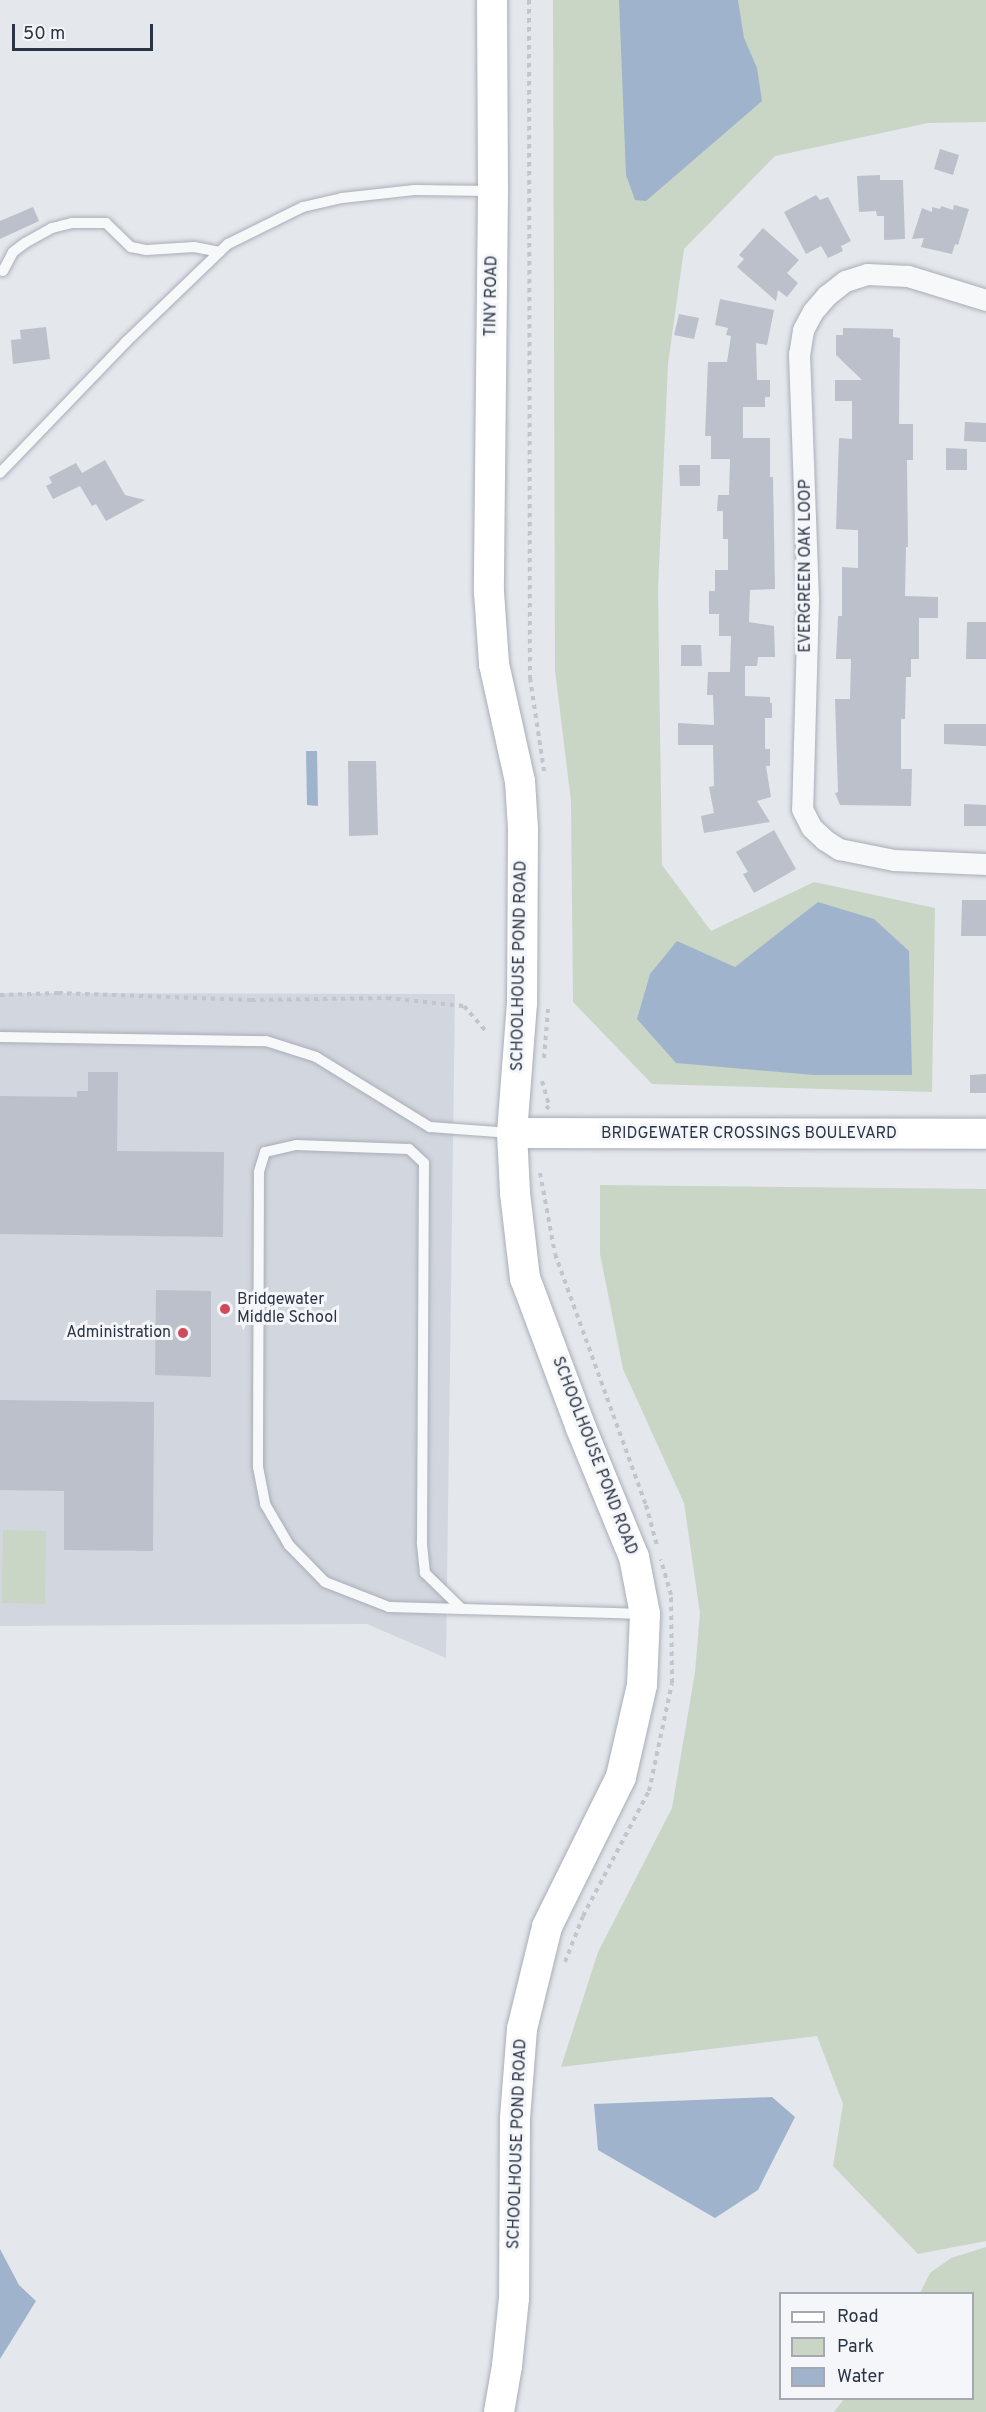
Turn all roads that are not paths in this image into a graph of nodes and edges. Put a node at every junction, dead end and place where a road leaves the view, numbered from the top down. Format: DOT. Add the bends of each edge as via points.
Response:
graph roads {
  1 [pos="492,0"];
  2 [pos="494,191"];
  3 [pos="220,252"];
  4 [pos="3,271"];
  5 [pos="986,300"];
  6 [pos="0,473"];
  7 [pos="489,592"];
  8 [pos="986,864"];
  9 [pos="0,1037"];
  10 [pos="525,1134"];
  11 [pos="986,1134"];
  12 [pos="462,1609"];
  13 [pos="645,1614"];
  14 [pos="499,2412"];
  1 -- 2 [label="street, TINY ROAD"];
  2 -- 3 [label="lane" via="416,190 303,207 228,244"];
  2 -- 7 [label="street, TINY ROAD"];
  3 -- 4 [label="lane" via="194,247 131,247 106,223 72,223 52,228 25,243 13,252"];
  3 -- 6 [label="lane" via="126,342"];
  5 -- 8 [label="street, EVERGREEN OAK LOOP" via="908,276 867,274 845,281 813,311 803,330 799,354 808,600 802,809 811,827 839,849 894,860"];
  7 -- 10 [label="street, SCHOOLHOUSE POND ROAD" via="494,664 520,781"];
  9 -- 10 [label="lane" via="266,1041 316,1057 430,1127"];
  10 -- 11 [label="street, BRIDGEWATER CROSSINGS BOULEVARD"];
  10 -- 13 [label="street, SCHOOLHOUSE POND ROAD" via="514,1192 525,1278 634,1557"];
  12 -- 12 [label="lane" via="425,1573 422,1542 424,1163 409,1149 296,1145 265,1152 259,1172 258,1467 266,1504 289,1545 325,1582 388,1606"];
  12 -- 13 [label="lane"];
  13 -- 14 [label="street, SCHOOLHOUSE POND ROAD" via="642,1685 621,1777 547,1927 522,2029 515,2118 514,2298"];
}
